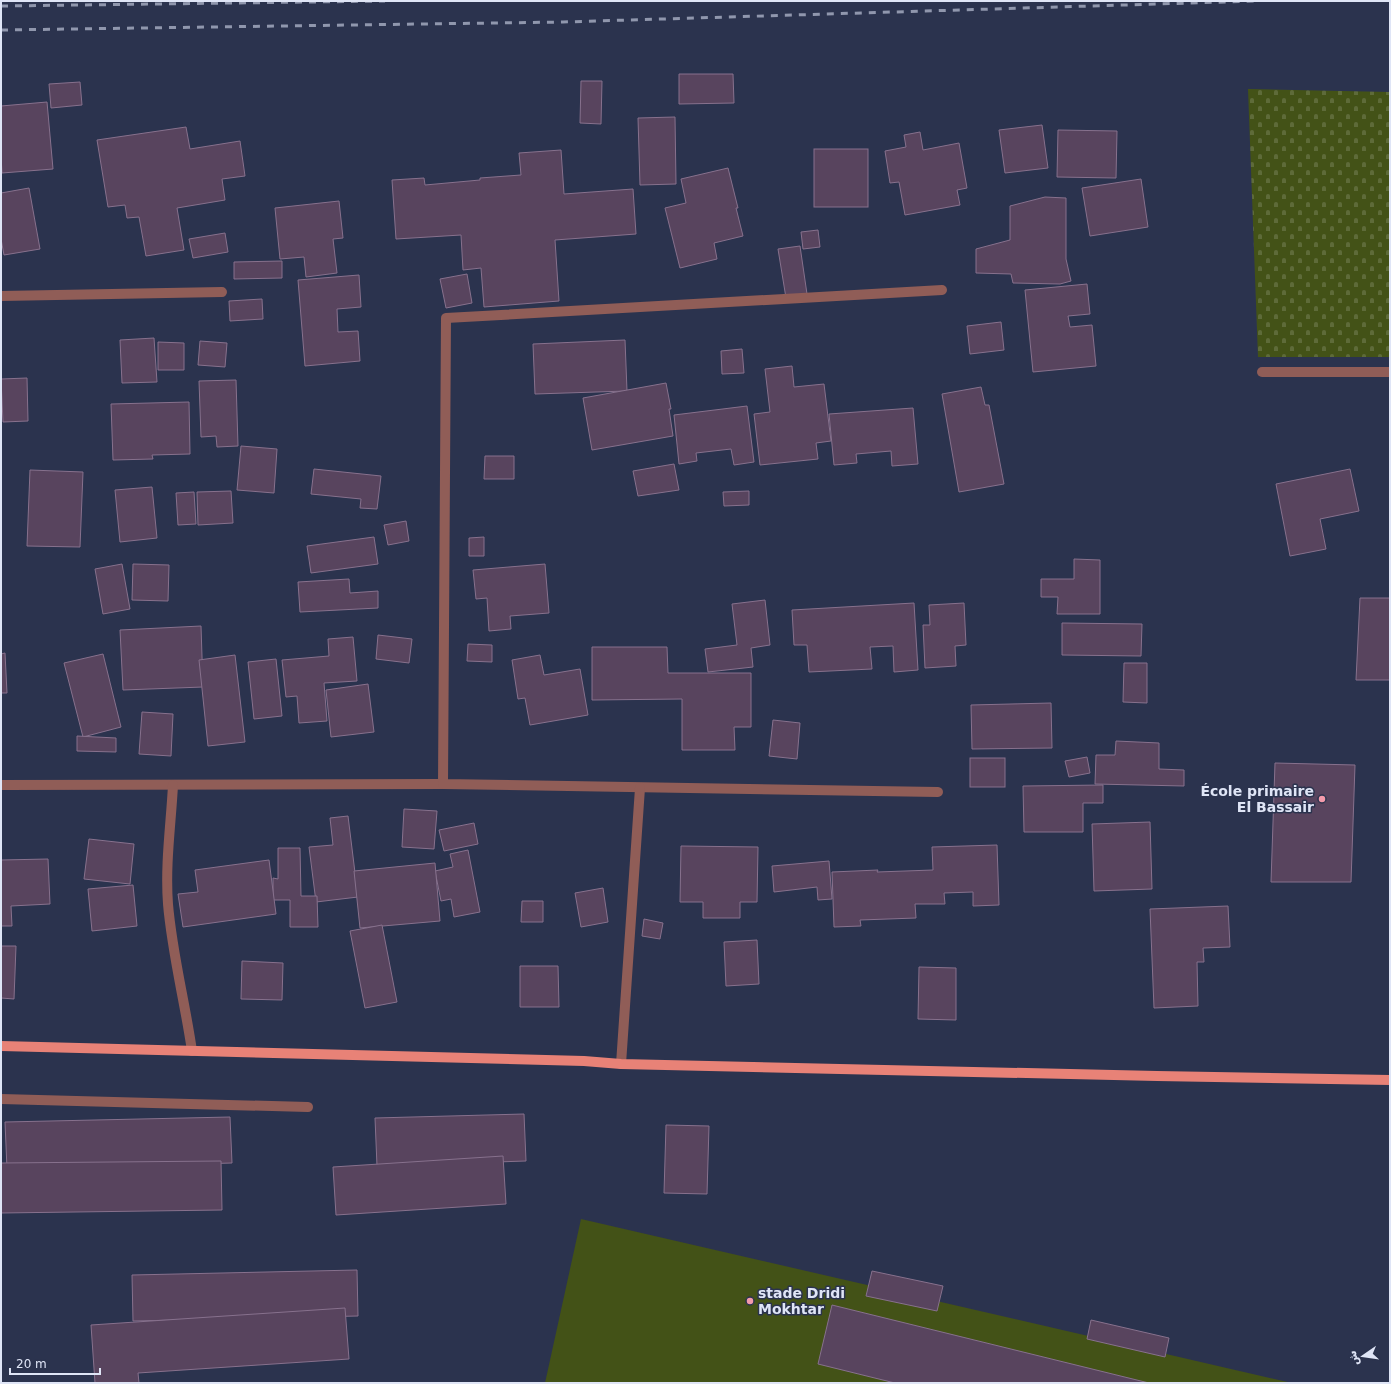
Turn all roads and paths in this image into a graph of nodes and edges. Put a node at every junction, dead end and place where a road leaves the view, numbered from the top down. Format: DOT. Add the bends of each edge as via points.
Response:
graph roads {
  1 [pos="942,290"];
  2 [pos="222,292"];
  3 [pos="1,296"];
  4 [pos="1262,372"];
  5 [pos="1390,372"];
  6 [pos="443,784"];
  7 [pos="1,785"];
  8 [pos="173,785"];
  9 [pos="640,788"];
  10 [pos="938,792"];
  11 [pos="1,1046"];
  12 [pos="192,1051"];
  13 [pos="621,1064"];
  14 [pos="1390,1080"];
  15 [pos="1,1099"];
  16 [pos="308,1107"];
  1 -- 6 [label="street" via="446,318"];
  2 -- 3 [label="street"];
  4 -- 5 [label="street"];
  6 -- 8 [label="street"];
  6 -- 9 [label="street"];
  7 -- 8 [label="street"];
  8 -- 12 [label="street" via="168,902"];
  9 -- 10 [label="street"];
  9 -- 13 [label="street"];
  11 -- 12 [label="main road"];
  12 -- 13 [label="main road"];
  13 -- 14 [label="main road"];
  15 -- 16 [label="street"];
}
